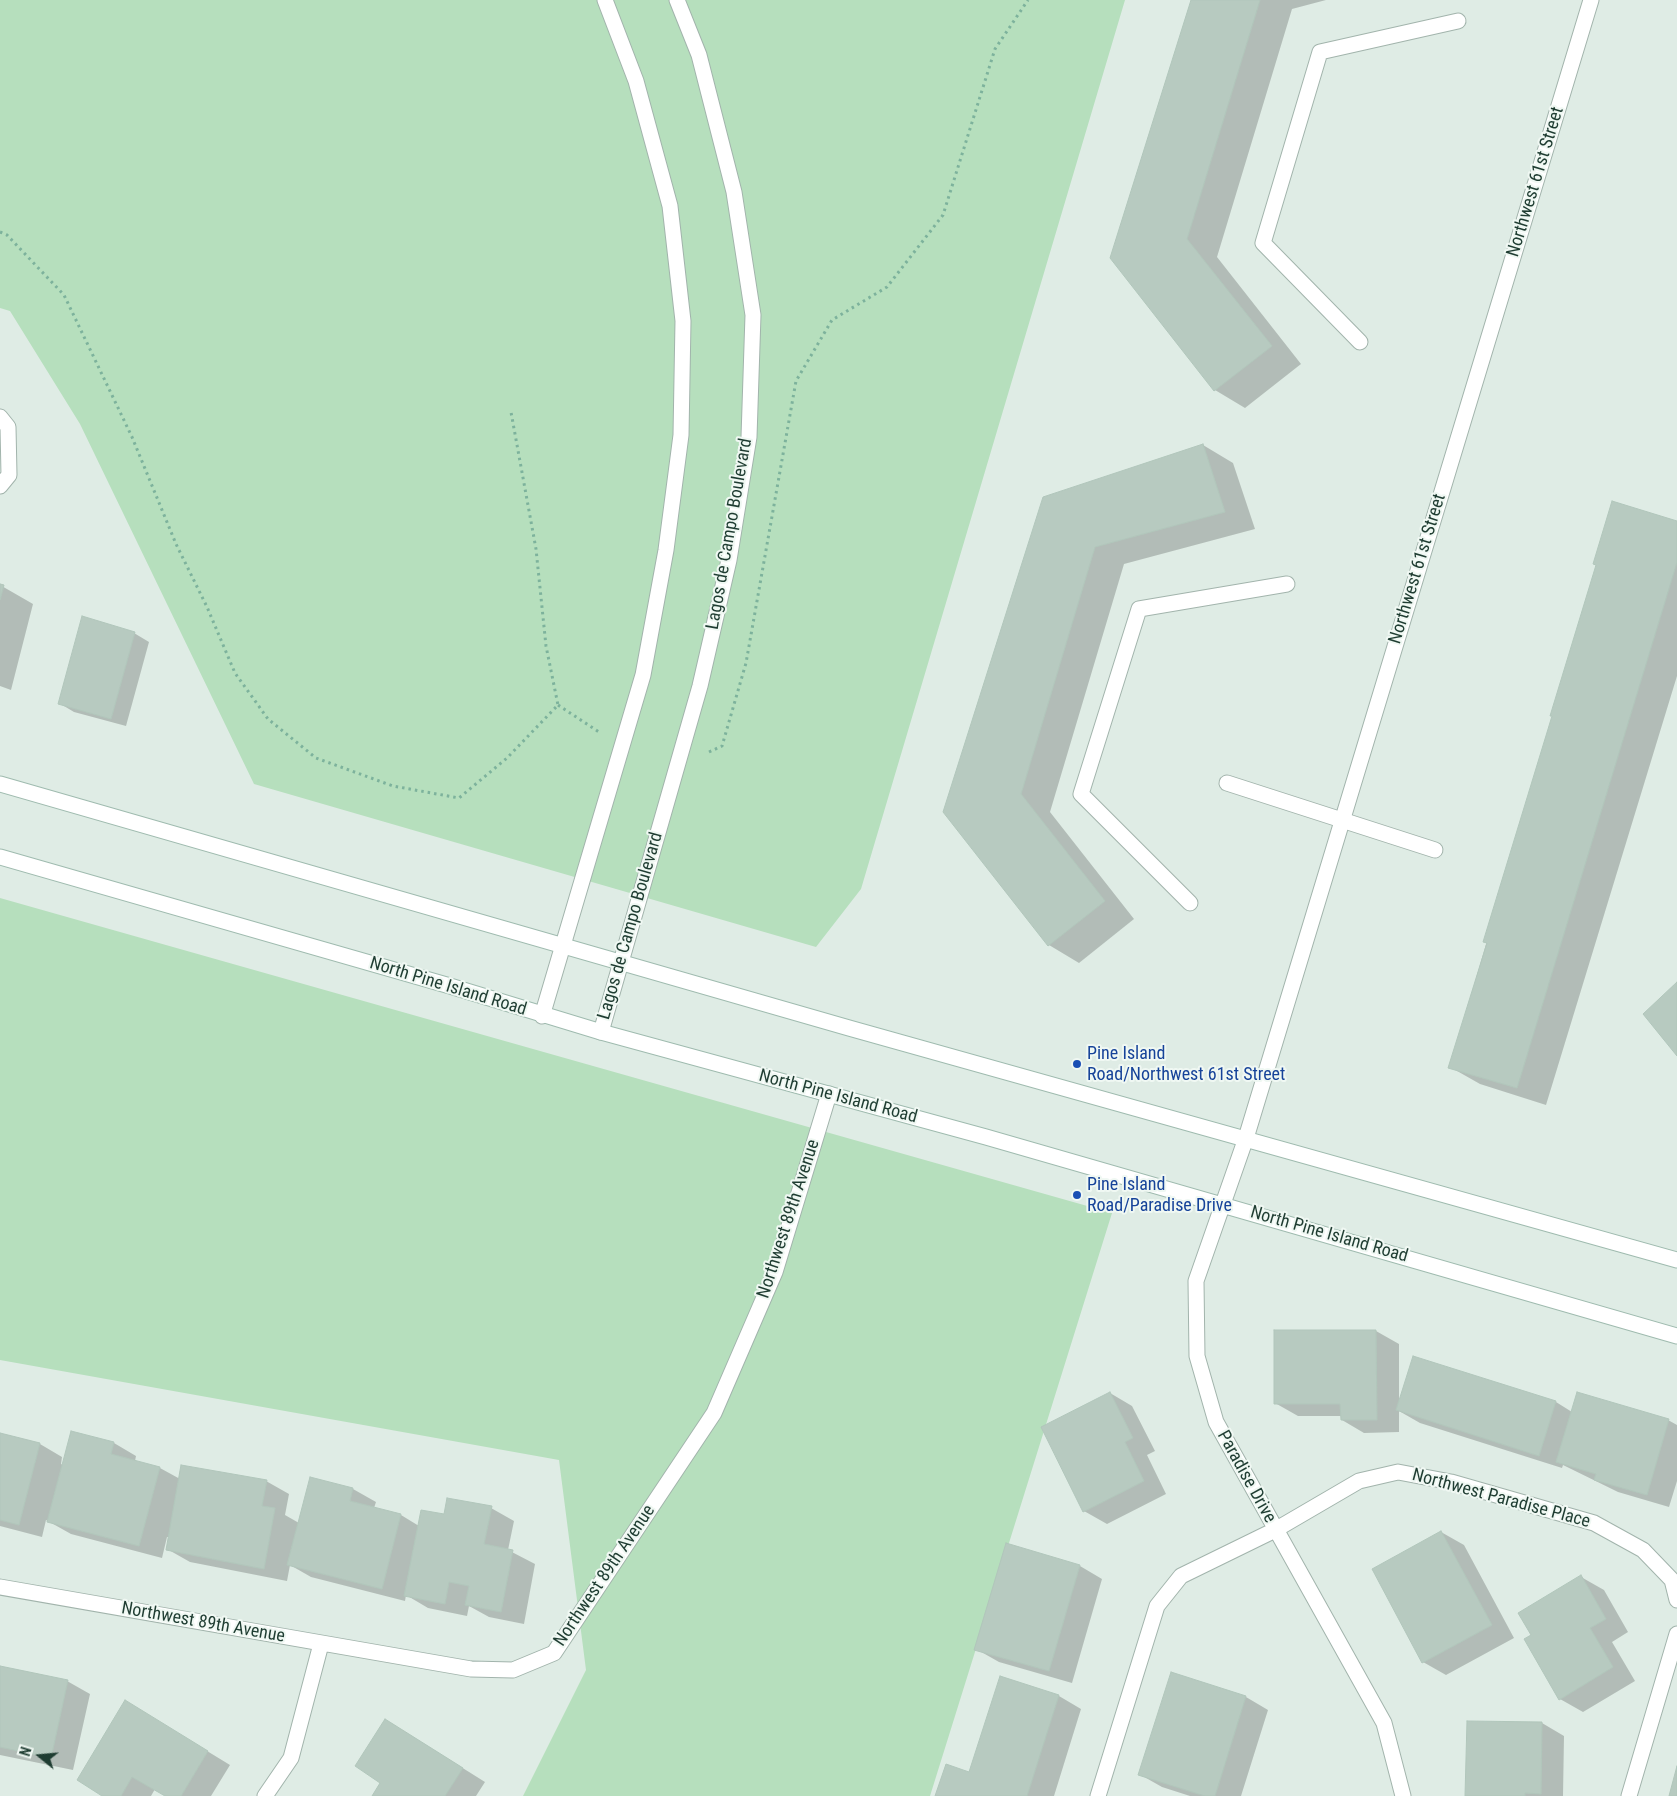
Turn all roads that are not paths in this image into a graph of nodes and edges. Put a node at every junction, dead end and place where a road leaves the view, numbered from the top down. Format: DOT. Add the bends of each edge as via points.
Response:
graph roads {
  1 [pos="605,0"];
  2 [pos="677,0"];
  3 [pos="1591,0"];
  4 [pos="1458,21"];
  5 [pos="1360,342"];
  6 [pos="0,417"];
  7 [pos="0,486"];
  8 [pos="1287,584"];
  9 [pos="1227,783"];
  10 [pos="0,784"];
  11 [pos="1342,820"];
  12 [pos="1435,850"];
  13 [pos="0,857"];
  14 [pos="1190,903"];
  15 [pos="563,946"];
  16 [pos="621,962"];
  17 [pos="542,1016"];
  18 [pos="601,1032"];
  19 [pos="829,1094"];
  20 [pos="1246,1138"];
  21 [pos="1222,1204"];
  22 [pos="1677,1260"];
  23 [pos="1677,1336"];
  24 [pos="1275,1530"];
  25 [pos="0,1587"];
  26 [pos="1677,1600"];
  27 [pos="1677,1634"];
  28 [pos="321,1644"];
  29 [pos="265,1796"];
  30 [pos="1098,1796"];
  31 [pos="1403,1796"];
  32 [pos="1629,1796"];
  1 -- 15 [label="street" via="636,82 670,206 683,321 681,435 666,550 643,675"];
  2 -- 16 [label="street, Lagos de Campo Boulevard" via="698,55 734,192 753,315 749,437 729,560 700,686"];
  3 -- 11 [label="street, Northwest 61st Street"];
  4 -- 5 [label="street" via="1320,52 1263,243"];
  6 -- 7 [label="street" via="8,427 9,475"];
  8 -- 14 [label="street" via="1139,609 1081,794"];
  9 -- 11 [label="street"];
  10 -- 15 [label="street"];
  11 -- 12 [label="street"];
  11 -- 20 [label="street, Northwest 61st Street"];
  13 -- 17 [label="street, North Pine Island Road"];
  15 -- 16 [label="street"];
  15 -- 17 [label="street"];
  16 -- 18 [label="street, Lagos de Campo Boulevard"];
  16 -- 20 [label="street"];
  17 -- 18 [label="street, North Pine Island Road"];
  18 -- 19 [label="street, North Pine Island Road"];
  19 -- 21 [label="street, North Pine Island Road"];
  19 -- 28 [label="street, Northwest 89th Avenue" via="774,1272 714,1413 554,1652 513,1670 471,1669"];
  20 -- 21 [label="street, Paradise Drive"];
  20 -- 22 [label="street"];
  21 -- 23 [label="street, North Pine Island Road"];
  21 -- 24 [label="street, Paradise Drive" via="1196,1281 1197,1356 1216,1422"];
  24 -- 26 [label="street, Northwest Paradise Place" via="1359,1481 1398,1472 1451,1482 1594,1523 1643,1550 1672,1580"];
  24 -- 30 [label="street, Northwest Paradise Place" via="1180,1576 1157,1606"];
  24 -- 31 [label="street, Paradise Drive" via="1384,1723"];
  25 -- 28 [label="street, Northwest 89th Avenue"];
  27 -- 32 [label="street"];
  28 -- 29 [label="street" via="291,1758"];
}
